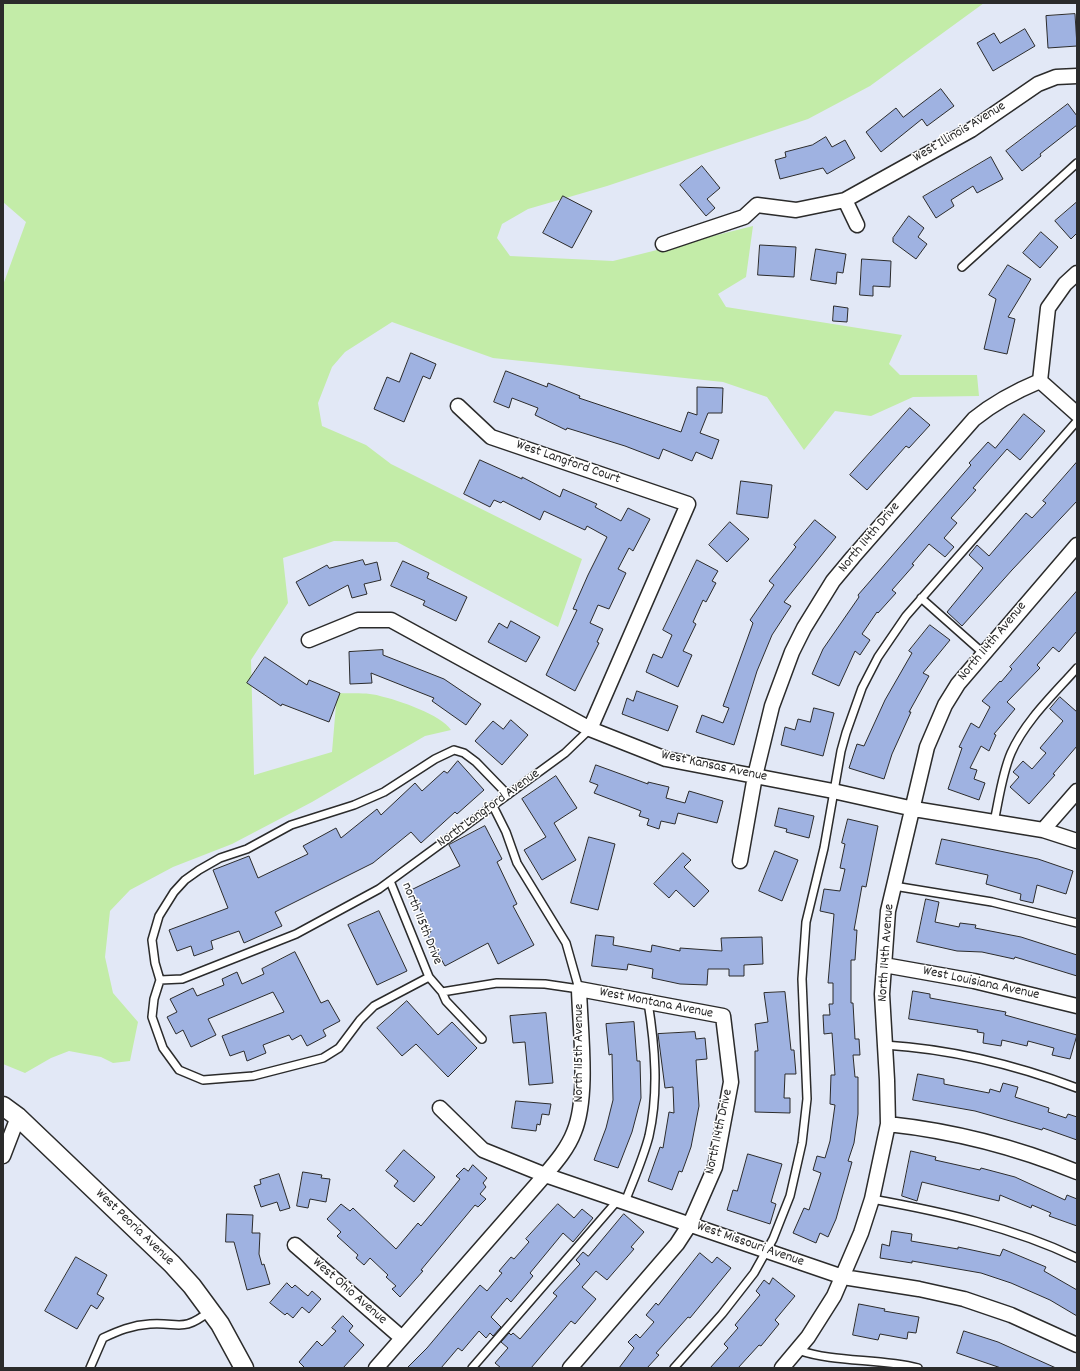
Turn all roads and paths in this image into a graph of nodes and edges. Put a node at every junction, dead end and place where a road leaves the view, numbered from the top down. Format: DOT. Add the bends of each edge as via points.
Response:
graph roads {
  1 [pos="1077,76"];
  2 [pos="1077,163"];
  3 [pos="845,200"];
  4 [pos="857,225"];
  5 [pos="663,244"];
  6 [pos="962,267"];
  7 [pos="1077,272"];
  8 [pos="1040,381"];
  9 [pos="458,406"];
  10 [pos="1077,414"];
  11 [pos="1077,421"];
  12 [pos="688,504"];
  13 [pos="1077,545"];
  14 [pos="921,598"];
  15 [pos="309,640"];
  16 [pos="983,653"];
  17 [pos="1077,668"];
  18 [pos="590,730"];
  19 [pos="755,776"];
  20 [pos="834,791"];
  21 [pos="1077,791"];
  22 [pos="508,795"];
  23 [pos="493,806"];
  24 [pos="914,809"];
  25 [pos="994,822"];
  26 [pos="1043,830"];
  27 [pos="1077,841"];
  28 [pos="740,861"];
  29 [pos="390,881"];
  30 [pos="894,886"];
  31 [pos="1077,923"];
  32 [pos="884,965"];
  33 [pos="429,977"];
  34 [pos="160,980"];
  35 [pos="579,989"];
  36 [pos="442,992"];
  37 [pos="648,1002"];
  38 [pos="1077,1006"];
  39 [pos="723,1016"];
  40 [pos="482,1039"];
  41 [pos="885,1045"];
  42 [pos="1077,1088"];
  43 [pos="3,1106"];
  44 [pos="440,1108"];
  45 [pos="18,1117"];
  46 [pos="888,1124"];
  47 [pos="3,1156"];
  48 [pos="1077,1172"];
  49 [pos="545,1175"];
  50 [pos="872,1199"];
  51 [pos="621,1201"];
  52 [pos="690,1224"];
  53 [pos="295,1245"];
  54 [pos="766,1251"];
  55 [pos="1077,1258"];
  56 [pos="843,1277"];
  57 [pos="210,1310"];
  58 [pos="402,1338"];
  59 [pos="1077,1345"];
  60 [pos="798,1350"];
  61 [pos="90,1368"];
  62 [pos="244,1368"];
  63 [pos="376,1368"];
  64 [pos="472,1368"];
  65 [pos="570,1368"];
  66 [pos="674,1368"];
  67 [pos="782,1368"];
  68 [pos="918,1368"];
  1 -- 3 [label="street, West Illinois Avenue" via="1056,76 1038,84 971,130"];
  2 -- 6 [label="lane"];
  3 -- 4 [label="street"];
  3 -- 5 [label="street, West Illinois Avenue" via="796,210 757,205 744,217"];
  7 -- 8 [label="street" via="1048,308"];
  8 -- 10 [label="street"];
  8 -- 19 [label="street, North 114th Drive" via="1010,394 974,419 833,581 804,628 781,679"];
  9 -- 12 [label="street, West Langford Court" via="491,437"];
  11 -- 14 [label="lane"];
  12 -- 18 [label="street, North Langford Avenue"];
  13 -- 16 [label="street, North 114th Avenue"];
  14 -- 16 [label="lane"];
  14 -- 20 [label="lane" via="890,638 862,688 846,733"];
  15 -- 18 [label="street, West Kansas Avenue" via="358,620 391,620"];
  16 -- 24 [label="street, North 114th Avenue" via="958,684 936,723 920,772"];
  17 -- 25 [label="lane" via="1036,715 1014,746 1006,766"];
  18 -- 19 [label="street, West Kansas Avenue" via="666,759"];
  18 -- 22 [label="lane, North Langford Avenue" via="565,753"];
  19 -- 20 [label="street, West Kansas Avenue"];
  19 -- 28 [label="street, North 114th Drive"];
  20 -- 24 [label="street, West Kansas Avenue"];
  20 -- 54 [label="lane" via="824,848 806,922 803,1000 807,1083 802,1143 782,1220"];
  21 -- 26 [label="street"];
  22 -- 23 [label="lane, North Langford Avenue"];
  22 -- 34 [label="lane" via="476,762 464,753 454,750 435,758 384,792 354,805 291,825 247,849 220,858 185,880 159,916 152,940"];
  23 -- 29 [label="lane, North Langford Avenue"];
  23 -- 35 [label="lane, North 115th Avenue" via="517,863 566,943"];
  24 -- 25 [label="street, West Kansas Avenue"];
  24 -- 30 [label="street, North 114th Avenue"];
  25 -- 26 [label="street, West Kansas Avenue"];
  26 -- 27 [label="street, West Kansas Avenue"];
  29 -- 33 [label="lane, north 115th Drive"];
  29 -- 34 [label="lane, North Langford Avenue" via="296,934 182,979"];
  30 -- 31 [label="lane" via="992,902"];
  30 -- 32 [label="street, North 114th Avenue" via="888,912"];
  32 -- 38 [label="street, West Louisiana Avenue" via="974,981"];
  32 -- 41 [label="street, North 114th Avenue" via="882,1000"];
  33 -- 34 [label="lane" via="374,1006 339,1048 323,1058 253,1076 203,1080 180,1070 163,1048 152,1017"];
  33 -- 36 [label="lane"];
  35 -- 36 [label="lane, West Montana Avenue" via="545,984 497,983"];
  35 -- 37 [label="street, West Montana Avenue"];
  35 -- 49 [label="street, North 115th Avenue" via="583,1096 574,1132 559,1159"];
  36 -- 40 [label="lane" via="446,1001"];
  37 -- 39 [label="street, West Montana Avenue"];
  37 -- 51 [label="lane" via="655,1067 655,1103 649,1137"];
  39 -- 52 [label="street, North 114th Drive" via="730,1082 715,1167"];
  41 -- 42 [label="lane" via="957,1054 1028,1072"];
  41 -- 46 [label="street, North 114th Avenue"];
  43 -- 45 [label="street, West Peoria Avenue"];
  44 -- 49 [label="street, West Missouri Avenue" via="483,1150"];
  45 -- 47 [label="street"];
  45 -- 57 [label="street, West Peoria Avenue" via="172,1264"];
  46 -- 48 [label="street" via="942,1132 999,1145"];
  46 -- 50 [label="street, North 114th Avenue"];
  49 -- 51 [label="street, West Missouri Avenue"];
  49 -- 58 [label="street, North 115th Avenue"];
  50 -- 55 [label="lane" via="994,1226"];
  50 -- 56 [label="street, North 114th Avenue"];
  51 -- 52 [label="street, West Missouri Avenue"];
  51 -- 64 [label="lane"];
  52 -- 54 [label="street, West Missouri Avenue"];
  52 -- 65 [label="street, North 114th Drive" via="671,1253"];
  53 -- 58 [label="street, West Ohio Avenue"];
  54 -- 56 [label="street, West Missouri Avenue"];
  54 -- 66 [label="lane" via="754,1273"];
  56 -- 59 [label="street, West Missouri Avenue" via="964,1299 1011,1315"];
  56 -- 60 [label="street, North 114th Avenue" via="818,1322"];
  57 -- 61 [label="lane" via="198,1320 184,1326 150,1324 123,1328 103,1338"];
  57 -- 62 [label="street, West Peoria Avenue"];
  58 -- 63 [label="street, North 115th Avenue"];
  60 -- 67 [label="street, North 114th Avenue"];
  60 -- 68 [label="lane" via="812,1355"];
}
